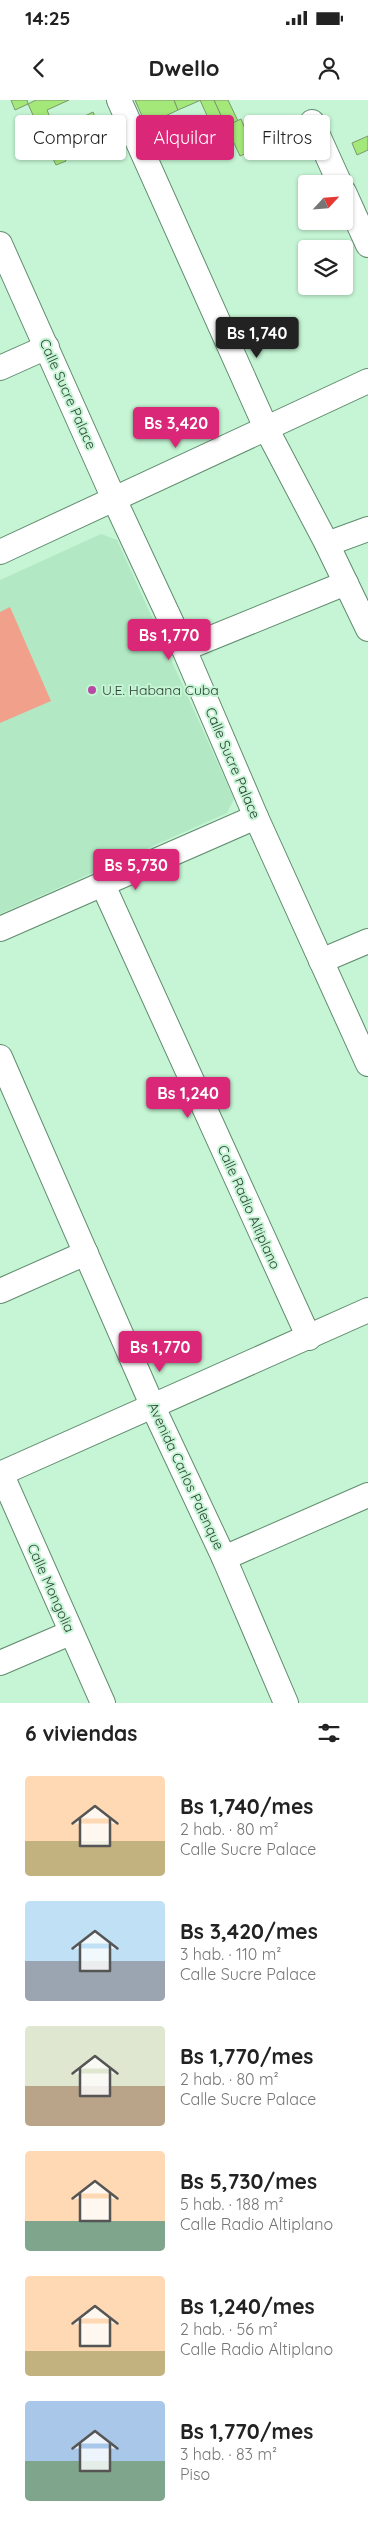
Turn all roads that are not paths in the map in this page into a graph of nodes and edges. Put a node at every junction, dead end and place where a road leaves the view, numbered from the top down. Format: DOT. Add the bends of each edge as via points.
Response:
graph roads {
  1 [pos="120,100"];
  2 [pos="329,160"];
  3 [pos="336,175"];
  4 [pos="354,200"];
  5 [pos="0,244"];
  6 [pos="368,245"];
  7 [pos="47,347"];
  8 [pos="0,368"];
  9 [pos="368,381"];
  10 [pos="266,428"];
  11 [pos="114,499"];
  12 [pos="368,529"];
  13 [pos="327,544"];
  14 [pos="0,552"];
  15 [pos="346,583"];
  16 [pos="368,629"];
  17 [pos="184,649"];
  18 [pos="256,817"];
  19 [pos="104,885"];
  20 [pos="0,929"];
  21 [pos="368,941"];
  22 [pos="322,961"];
  23 [pos="0,1057"];
  24 [pos="368,1064"];
  25 [pos="86,1253"];
  26 [pos="0,1291"];
  27 [pos="368,1310"];
  28 [pos="309,1338"];
  29 [pos="153,1406"];
  30 [pos="1,1474"];
  31 [pos="368,1495"];
  32 [pos="224,1558"];
  33 [pos="70,1633"];
  34 [pos="0,1663"];
  35 [pos="103,1703"];
  36 [pos="286,1703"];
  1 -- 10 [label="street"];
  2 -- 3 [label="street"];
  4 -- 6 [label="street"];
  5 -- 7 [label="street, Calle Sucre Palace"];
  7 -- 8 [label="street"];
  7 -- 11 [label="street, Calle Sucre Palace"];
  9 -- 10 [label="street"];
  10 -- 11 [label="street"];
  10 -- 13 [label="street"];
  11 -- 14 [label="street"];
  11 -- 17 [label="street, Calle Sucre Palace"];
  12 -- 13 [label="street"];
  13 -- 15 [label="street"];
  15 -- 16 [label="street"];
  15 -- 17 [label="street"];
  17 -- 18 [label="street, Calle Sucre Palace"];
  18 -- 19 [label="street"];
  18 -- 22 [label="street, Calle Sucre Palace"];
  19 -- 20 [label="street"];
  19 -- 28 [label="street, Calle Radio Altiplano"];
  21 -- 22 [label="street"];
  22 -- 24 [label="street, Calle Sucre Palace"];
  23 -- 25 [label="street, Avenida Carlos Palenque"];
  25 -- 26 [label="street"];
  25 -- 29 [label="street, Avenida Carlos Palenque"];
  27 -- 28 [label="street"];
  28 -- 29 [label="street"];
  29 -- 30 [label="street"];
  29 -- 32 [label="street, Avenida Carlos Palenque"];
  30 -- 33 [label="street, Calle Mongolia"];
  31 -- 32 [label="street"];
  32 -- 36 [label="street, Avenida Carlos Palenque"];
  33 -- 34 [label="street"];
  33 -- 35 [label="street, Calle Mongolia"];
}
